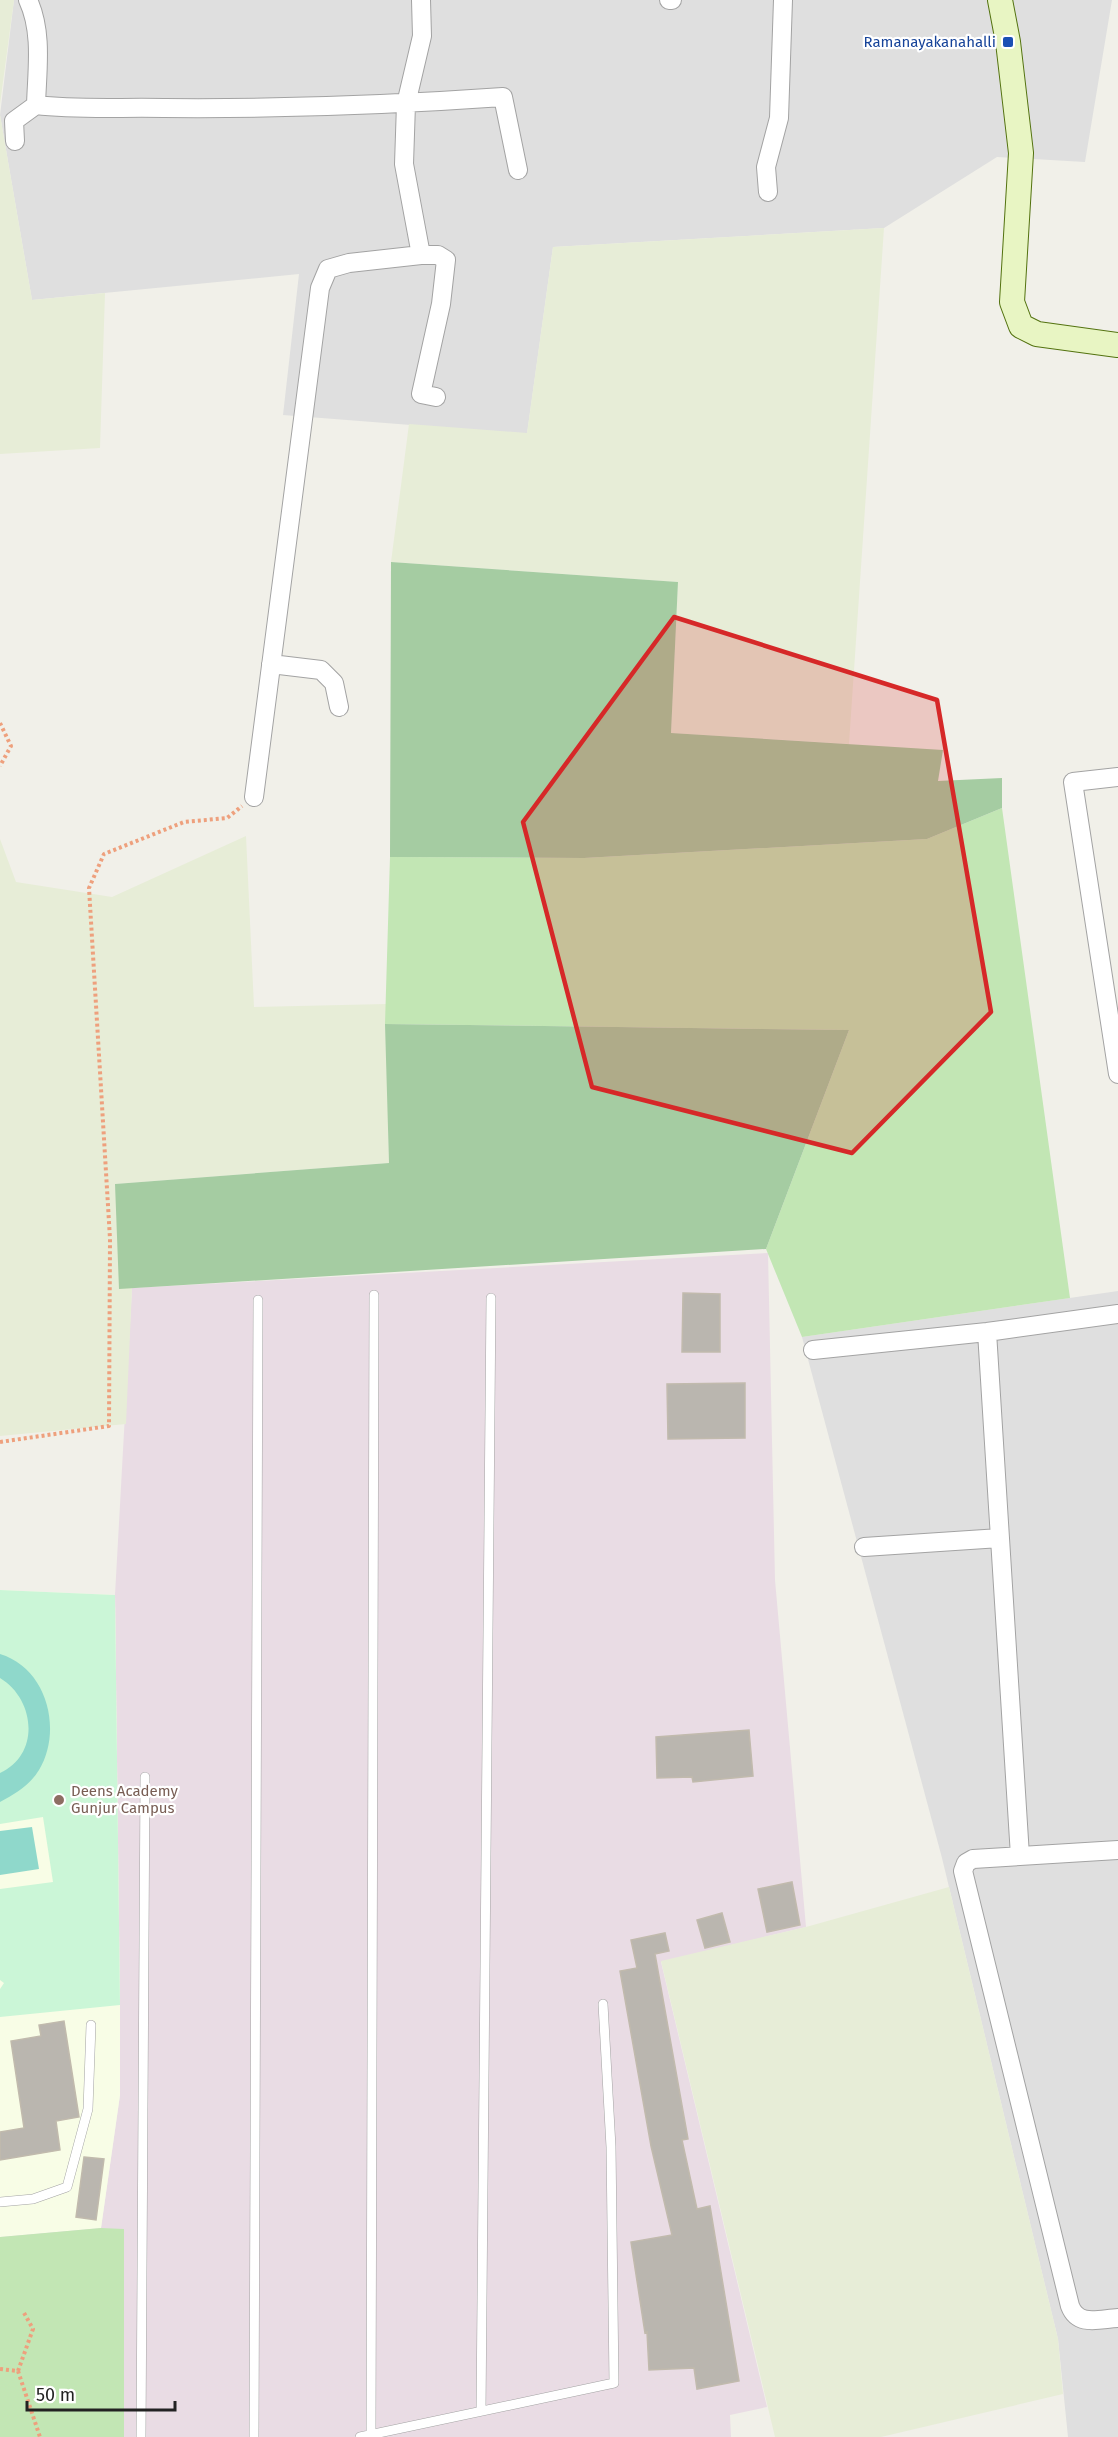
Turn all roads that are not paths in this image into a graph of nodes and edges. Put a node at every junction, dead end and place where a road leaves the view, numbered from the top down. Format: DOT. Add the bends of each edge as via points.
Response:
graph roads {
  1 [pos="28,0"];
  2 [pos="421,0"];
  3 [pos="783,0"];
  4 [pos="1000,0"];
  5 [pos="406,104"];
  6 [pos="36,105"];
  7 [pos="15,141"];
  8 [pos="518,170"];
  9 [pos="768,192"];
  10 [pos="421,255"];
  11 [pos="1118,345"];
  12 [pos="436,397"];
  13 [pos="271,664"];
  14 [pos="339,707"];
  15 [pos="1118,777"];
  16 [pos="254,797"];
  17 [pos="1118,1074"];
  18 [pos="374,1295"];
  19 [pos="491,1298"];
  20 [pos="258,1300"];
  21 [pos="1118,1314"];
  22 [pos="987,1332"];
  23 [pos="813,1350"];
  24 [pos="1000,1538"];
  25 [pos="864,1547"];
  26 [pos="145,1777"];
  27 [pos="1118,1850"];
  28 [pos="1020,1856"];
  29 [pos="603,2004"];
  30 [pos="91,2025"];
  31 [pos="0,2202"];
  32 [pos="1118,2318"];
  33 [pos="481,2411"];
  34 [pos="371,2435"];
  35 [pos="141,2437"];
  36 [pos="254,2437"];
  37 [pos="360,2437"];
  1 -- 6 [label="street" via="34,14 38,52"];
  2 -- 5 [label="street" via="422,36"];
  3 -- 9 [label="street" via="779,118 766,167"];
  4 -- 11 [label="street" via="1021,153 1012,302 1021,326 1037,334"];
  5 -- 6 [label="street" via="236,108"];
  5 -- 8 [label="street" via="503,97"];
  5 -- 10 [label="street" via="404,164"];
  6 -- 7 [label="street" via="14,121"];
  10 -- 12 [label="street" via="438,255 446,260 441,304 421,394"];
  10 -- 13 [label="street" via="328,269 320,288"];
  13 -- 14 [label="street" via="321,670 334,683"];
  13 -- 16 [label="street"];
  15 -- 17 [label="street" via="1073,783"];
  18 -- 34 [label="lane"];
  19 -- 33 [label="lane"];
  20 -- 36 [label="lane"];
  21 -- 22 [label="street"];
  22 -- 23 [label="street"];
  22 -- 24 [label="street"];
  24 -- 25 [label="street"];
  24 -- 28 [label="street"];
  26 -- 35 [label="lane"];
  27 -- 28 [label="street"];
  28 -- 32 [label="street" via="973,1859 963,1871 1073,2315 1081,2320"];
  29 -- 33 [label="lane" via="611,2147 615,2383"];
  30 -- 31 [label="lane" via="88,2109 67,2187 33,2199"];
  33 -- 34 [label="lane"];
  34 -- 37 [label="lane"];
}
